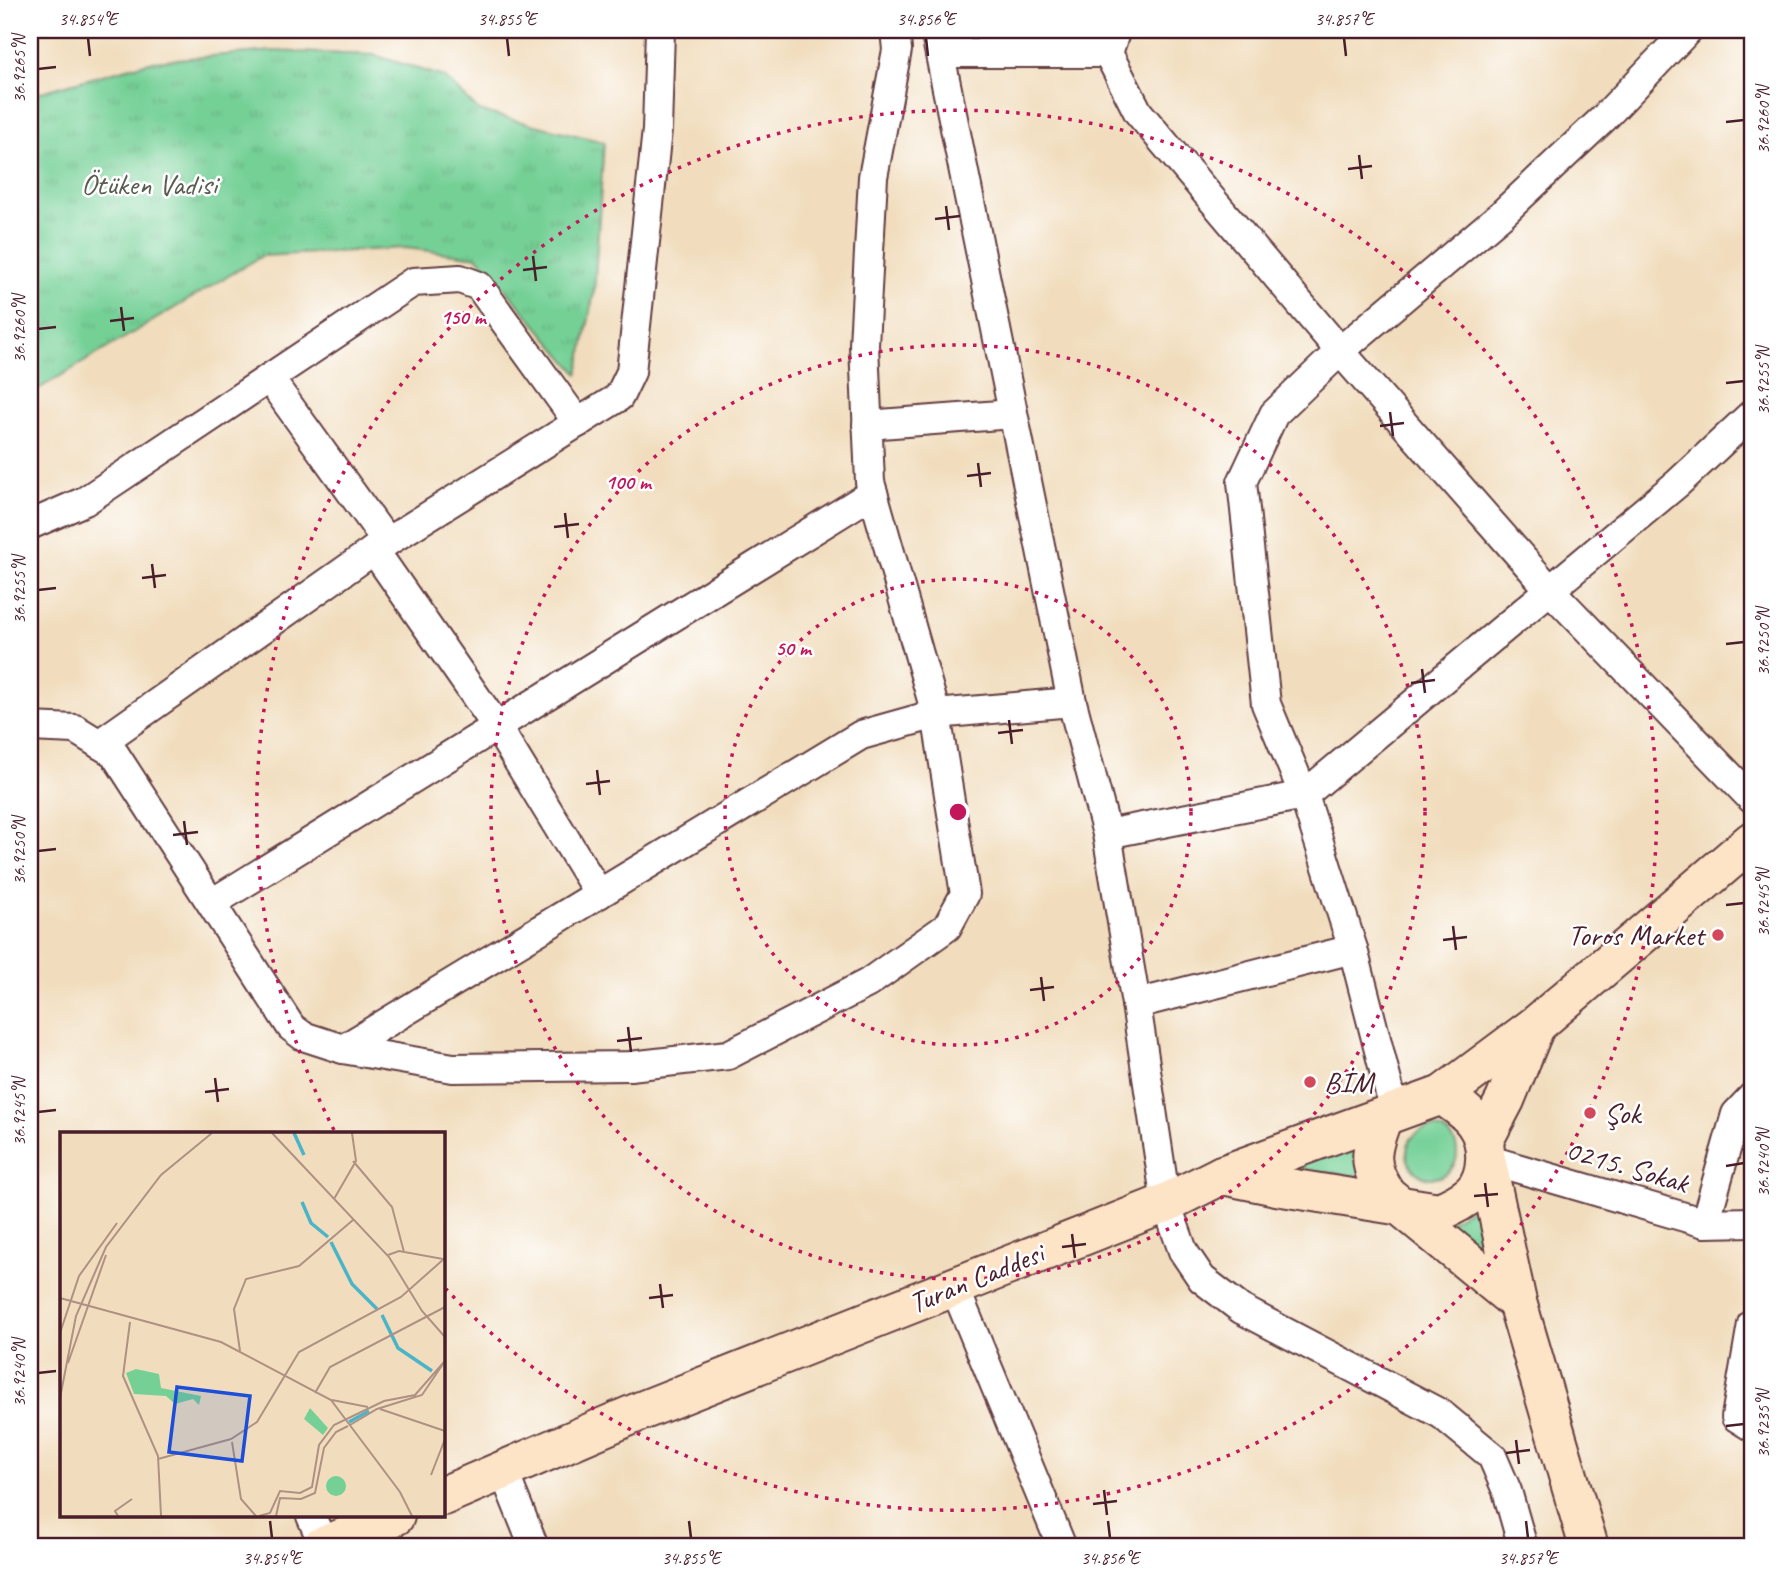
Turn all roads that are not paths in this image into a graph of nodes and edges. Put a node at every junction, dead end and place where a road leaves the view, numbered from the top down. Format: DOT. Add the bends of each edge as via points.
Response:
graph roads {
  1 [pos="660,30"];
  2 [pos="918,30"];
  3 [pos="1688,30"];
  4 [pos="896,40"];
  5 [pos="1112,41"];
  6 [pos="938,42"];
  7 [pos="1340,351"];
  8 [pos="269,378"];
  9 [pos="1013,414"];
  10 [pos="1752,414"];
  11 [pos="578,423"];
  12 [pos="867,425"];
  13 [pos="873,493"];
  14 [pos="30,525"];
  15 [pos="381,546"];
  16 [pos="1551,591"];
  17 [pos="1072,702"];
  18 [pos="936,714"];
  19 [pos="30,727"];
  20 [pos="496,727"];
  21 [pos="99,744"];
  22 [pos="1304,795"];
  23 [pos="1752,799"];
  24 [pos="1107,834"];
  25 [pos="1752,841"];
  26 [pos="599,894"];
  27 [pos="212,903"];
  28 [pos="1353,950"];
  29 [pos="1136,1004"];
  30 [pos="1536,1025"];
  31 [pos="343,1049"];
  32 [pos="1442,1095"];
  33 [pos="1752,1097"];
  34 [pos="1389,1115"];
  35 [pos="1485,1149"];
  36 [pos="1223,1175"];
  37 [pos="1166,1203"];
  38 [pos="1402,1206"];
  39 [pos="1752,1222"];
  40 [pos="1705,1223"];
  41 [pos="954,1286"];
  42 [pos="1517,1302"];
  43 [pos="1752,1324"];
  44 [pos="1752,1427"];
  45 [pos="503,1470"];
  46 [pos="444,1496"];
  47 [pos="387,1518"];
  48 [pos="319,1536"];
  49 [pos="534,1547"];
  50 [pos="1062,1547"];
  51 [pos="1523,1547"];
  52 [pos="1589,1547"];
  1 -- 11 [label="street" via="657,130 631,372 619,397"];
  2 -- 4 [label="street"];
  3 -- 7 [label="street" via="1502,214"];
  4 -- 12 [label="street" via="873,177 864,345"];
  5 -- 6 [label="street"];
  5 -- 7 [label="street" via="1138,112"];
  6 -- 9 [label="street"];
  7 -- 16 [label="street"];
  7 -- 22 [label="street" via="1274,414 1242,482 1266,704"];
  8 -- 11 [label="street" via="413,282 460,279 479,286"];
  8 -- 14 [label="street" via="85,500"];
  8 -- 15 [label="street"];
  9 -- 12 [label="street"];
  9 -- 17 [label="street"];
  10 -- 16 [label="street"];
  11 -- 15 [label="street"];
  12 -- 13 [label="street"];
  13 -- 18 [label="street"];
  13 -- 20 [label="street"];
  15 -- 20 [label="street"];
  15 -- 21 [label="street"];
  16 -- 22 [label="street"];
  16 -- 23 [label="street"];
  17 -- 18 [label="street"];
  17 -- 24 [label="street"];
  18 -- 26 [label="street" via="861,736"];
  18 -- 31 [label="street" via="965,894 947,927 868,984 728,1055 630,1066 453,1068"];
  19 -- 21 [label="street" via="75,729"];
  20 -- 26 [label="street"];
  20 -- 27 [label="street"];
  21 -- 27 [label="street" via="114,753"];
  22 -- 24 [label="street"];
  22 -- 28 [label="street"];
  24 -- 29 [label="street"];
  25 -- 30 [label="street, Turan Caddesi"];
  26 -- 31 [label="street"];
  27 -- 31 [label="street" via="291,1027 303,1036"];
  28 -- 29 [label="street"];
  28 -- 34 [label="street"];
  29 -- 37 [label="street"];
  30 -- 32 [label="street, Turan Caddesi"];
  30 -- 35 [label="street, Turan Caddesi"];
  32 -- 34 [label="street, Turan Caddesi"];
  32 -- 35 [label="street" via="1475,1123"];
  33 -- 40 [label="street" via="1737,1114"];
  34 -- 36 [label="street, Turan Caddesi"];
  34 -- 38 [label="street" via="1373,1143 1371,1161 1387,1195"];
  35 -- 38 [label="street" via="1482,1177 1457,1205 1439,1212"];
  35 -- 40 [label="street, 0215. Sokak"];
  35 -- 42 [label="street"];
  36 -- 37 [label="street, Turan Caddesi"];
  36 -- 38 [label="street"];
  37 -- 41 [label="street, Turan Caddesi"];
  37 -- 51 [label="street" via="1183,1251 1202,1279 1241,1309 1441,1414 1492,1456"];
  38 -- 42 [label="street"];
  39 -- 40 [label="street, 0215. Sokak"];
  41 -- 45 [label="street, Turan Caddesi"];
  41 -- 50 [label="street"];
  42 -- 52 [label="street"];
  43 -- 44 [label="street" via="1736,1417"];
  45 -- 46 [label="street, Turan Caddesi"];
  45 -- 49 [label="street"];
  47 -- 48 [label="street"];
}
